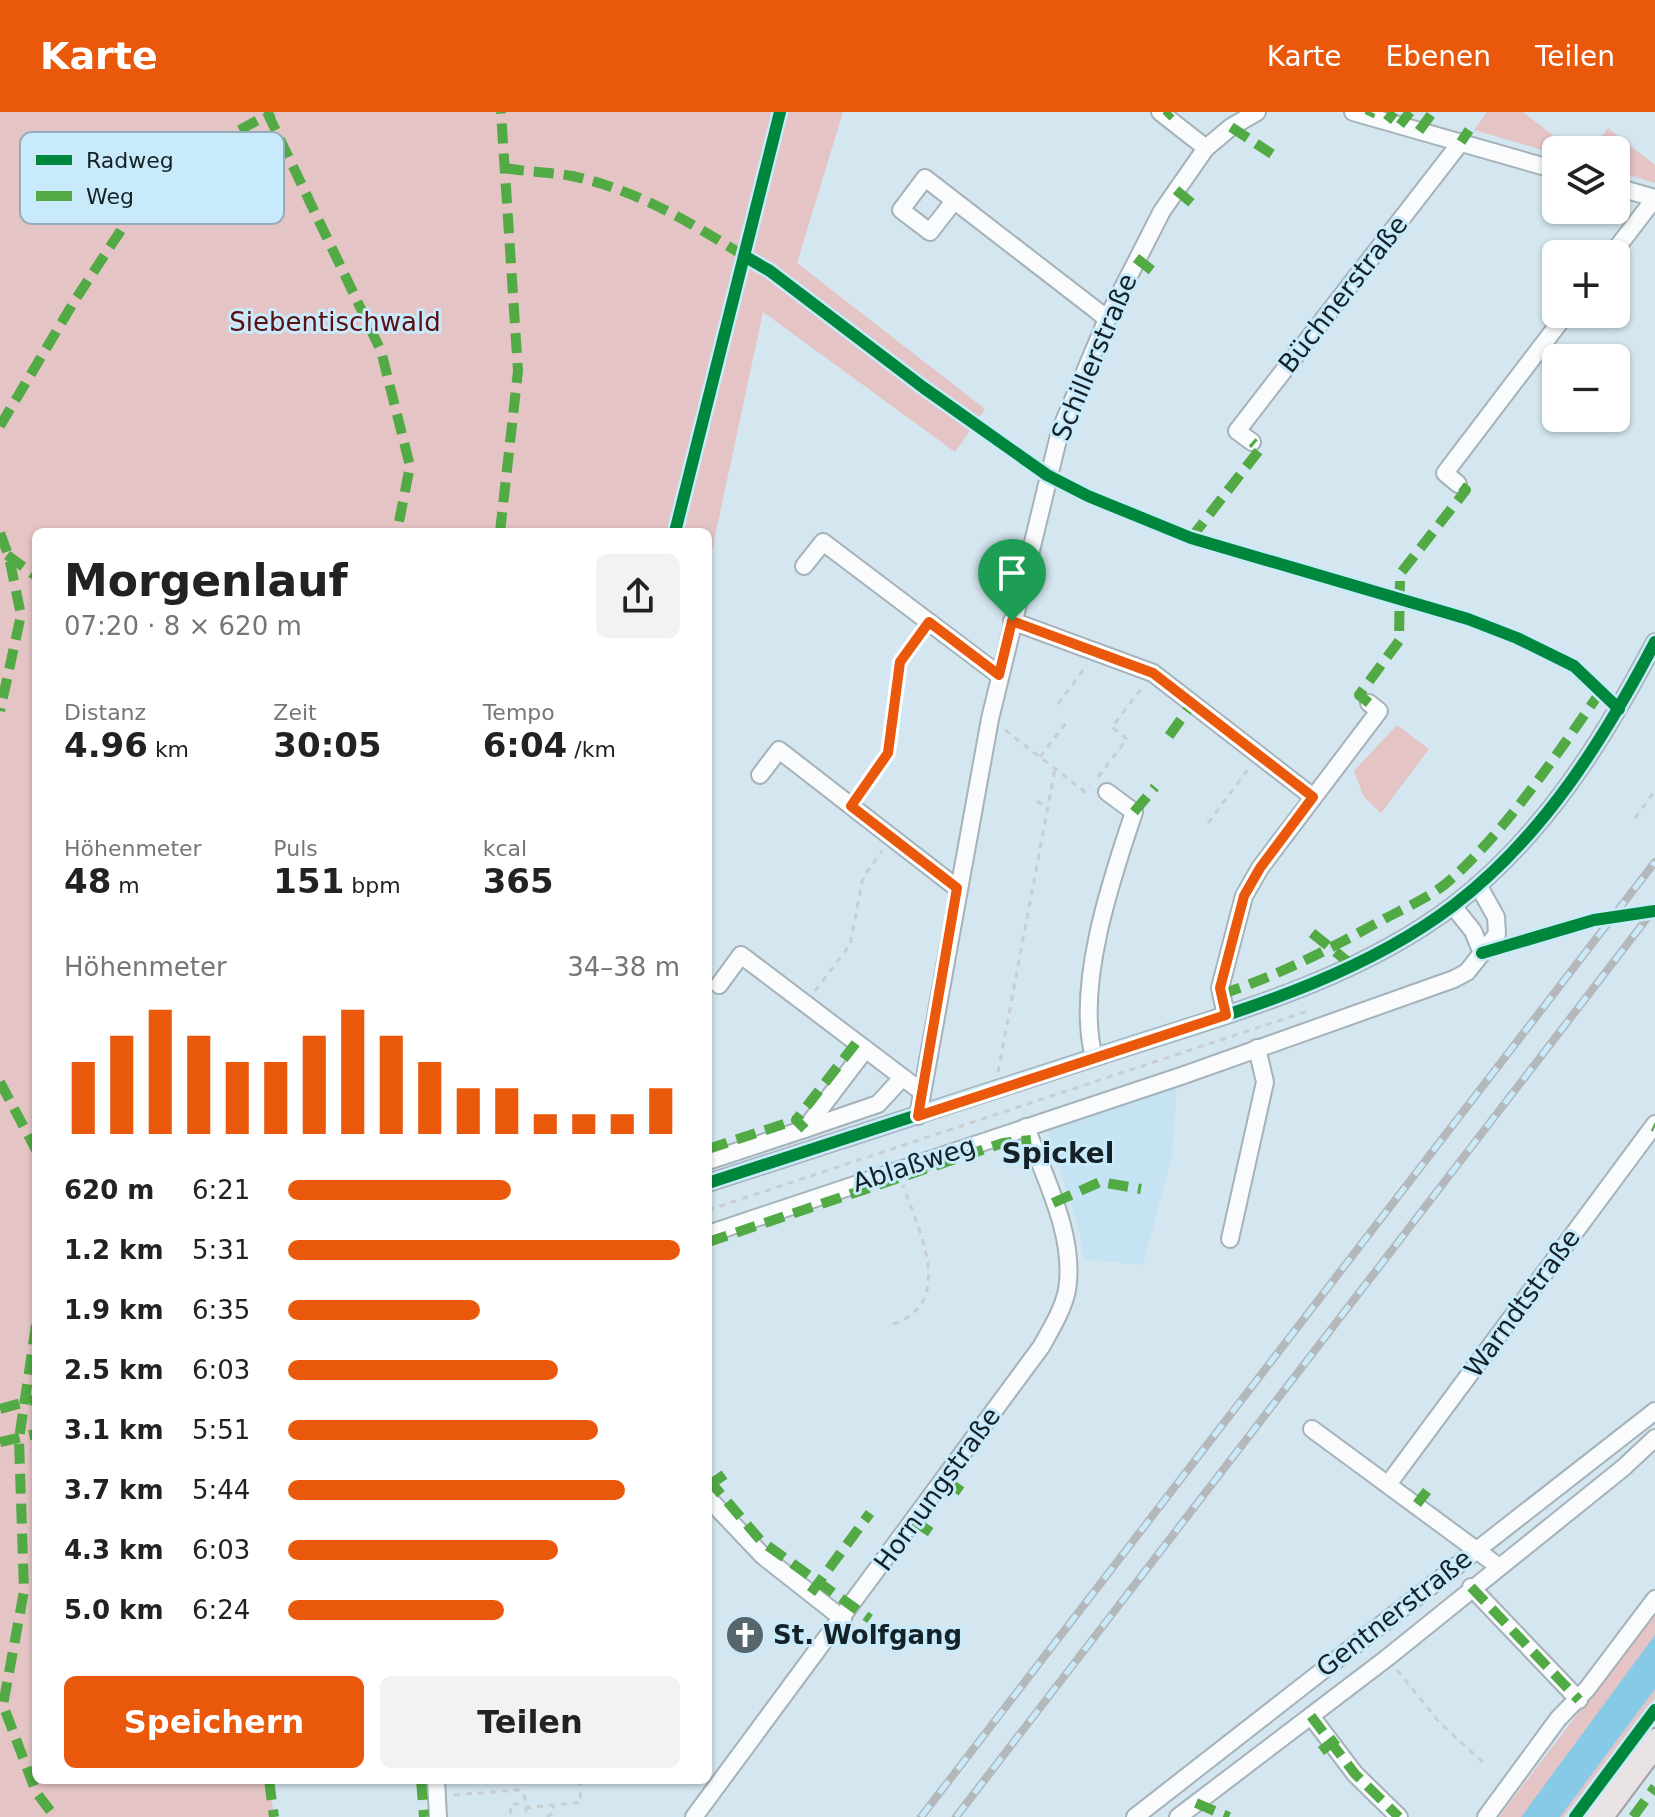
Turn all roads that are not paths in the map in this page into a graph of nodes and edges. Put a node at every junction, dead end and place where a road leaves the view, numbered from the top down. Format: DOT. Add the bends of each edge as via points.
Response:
graph roads {
  1 [pos="1160,112"];
  2 [pos="1257,112"];
  3 [pos="1353,112"];
  4 [pos="1178,117"];
  5 [pos="1461,142"];
  6 [pos="1206,148"];
  7 [pos="1542,166"];
  8 [pos="1630,191"];
  9 [pos="1655,198"];
  10 [pos="954,201"];
  11 [pos="1623,240"];
  12 [pos="1107,319"];
  13 [pos="1555,328"];
  14 [pos="1252,442"];
  15 [pos="1458,484"];
  16 [pos="804,566"];
  17 [pos="1012,621"];
  18 [pos="1655,642"];
  19 [pos="999,675"];
  20 [pos="1369,703"];
  21 [pos="760,775"];
  22 [pos="1102,784"];
  23 [pos="1313,797"];
  24 [pos="1478,885"];
  25 [pos="957,888"];
  26 [pos="1453,906"];
  27 [pos="1482,953"];
  28 [pos="719,985"];
  29 [pos="1226,1015"];
  30 [pos="1257,1048"];
  31 [pos="865,1050"];
  32 [pos="1094,1057"];
  33 [pos="902,1078"];
  34 [pos="922,1092"];
  35 [pos="918,1116"];
  36 [pos="1655,1124"];
  37 [pos="1026,1127"];
  38 [pos="805,1129"];
  39 [pos="712,1160"];
  40 [pos="712,1182"];
  41 [pos="712,1233"];
  42 [pos="1230,1239"];
  43 [pos="1655,1411"];
  44 [pos="1312,1429"];
  45 [pos="1655,1438"];
  46 [pos="1389,1483"];
  47 [pos="712,1502"];
  48 [pos="1476,1548"];
  49 [pos="1498,1566"];
  50 [pos="1471,1587"];
  51 [pos="1655,1599"];
  52 [pos="843,1619"];
  53 [pos="1579,1700"];
  54 [pos="1311,1716"];
  55 [pos="1655,1742"];
  56 [pos="436,1788"];
  57 [pos="1142,1815"];
  58 [pos="438,1817"];
  59 [pos="694,1817"];
  60 [pos="1178,1817"];
  61 [pos="1399,1817"];
  62 [pos="1486,1817"];
  63 [pos="1599,1817"];
  1 -- 4 [label="street"];
  2 -- 6 [label="street, Schillerstraße"];
  3 -- 5 [label="street"];
  4 -- 6 [label="street"];
  5 -- 7 [label="street"];
  5 -- 14 [label="street, Büchnerstraße" via="1237,431"];
  6 -- 12 [label="street, Schillerstraße" via="1162,211"];
  8 -- 9 [label="street"];
  9 -- 11 [label="street"];
  10 -- 12 [label="street"];
  12 -- 17 [label="street, Schillerstraße" via="1056,446"];
  13 -- 15 [label="street" via="1445,473"];
  16 -- 19 [label="street" via="823,542"];
  17 -- 19 [label="street, Schillerstraße"];
  17 -- 23 [label="street" via="1153,673"];
  18 -- 24 [label="street" via="1574,778"];
  19 -- 25 [label="street, Schillerstraße"];
  20 -- 23 [label="street" via="1379,711"];
  21 -- 25 [label="street" via="779,750"];
  22 -- 32 [label="street" via="1134,812 1107,900 1092,974"];
  23 -- 29 [label="street" via="1244,896 1220,988"];
  24 -- 26 [label="street"];
  24 -- 27 [label="street, Ablaßweg" via="1498,924"];
  25 -- 34 [label="street, Schillerstraße"];
  26 -- 27 [label="street"];
  26 -- 29 [label="street" via="1340,971"];
  27 -- 30 [label="street, Ablaßweg" via="1454,979"];
  28 -- 31 [label="street" via="741,955"];
  29 -- 32 [label="street"];
  30 -- 37 [label="street, Ablaßweg"];
  30 -- 42 [label="street" via="1265,1082"];
  31 -- 33 [label="street"];
  31 -- 38 [label="street"];
  32 -- 35 [label="street"];
  33 -- 34 [label="street"];
  33 -- 38 [label="street" via="878,1104"];
  34 -- 35 [label="street, Schillerstraße"];
  35 -- 40 [label="street"];
  36 -- 46 [label="street, Warndtstraße"];
  37 -- 41 [label="street, Ablaßweg"];
  37 -- 52 [label="street, Hornungstraße" via="1064,1236 1069,1269 1060,1311 1041,1347"];
  38 -- 39 [label="street"];
  43 -- 48 [label="street, Gentnerstraße"];
  44 -- 46 [label="street"];
  45 -- 49 [label="street, Gentnerstraße"];
  46 -- 48 [label="street"];
  47 -- 52 [label="street" via="763,1556"];
  48 -- 49 [label="street"];
  48 -- 57 [label="street, Gentnerstraße"];
  49 -- 50 [label="street, Gentnerstraße"];
  50 -- 53 [label="street"];
  50 -- 54 [label="street, Gentnerstraße"];
  51 -- 53 [label="street"];
  52 -- 59 [label="street, Hornungstraße"];
  53 -- 62 [label="street" via="1558,1719"];
  54 -- 60 [label="street, Gentnerstraße"];
  54 -- 61 [label="street" via="1355,1774"];
  55 -- 63 [label="main road"];
  56 -- 58 [label="street"];
}
